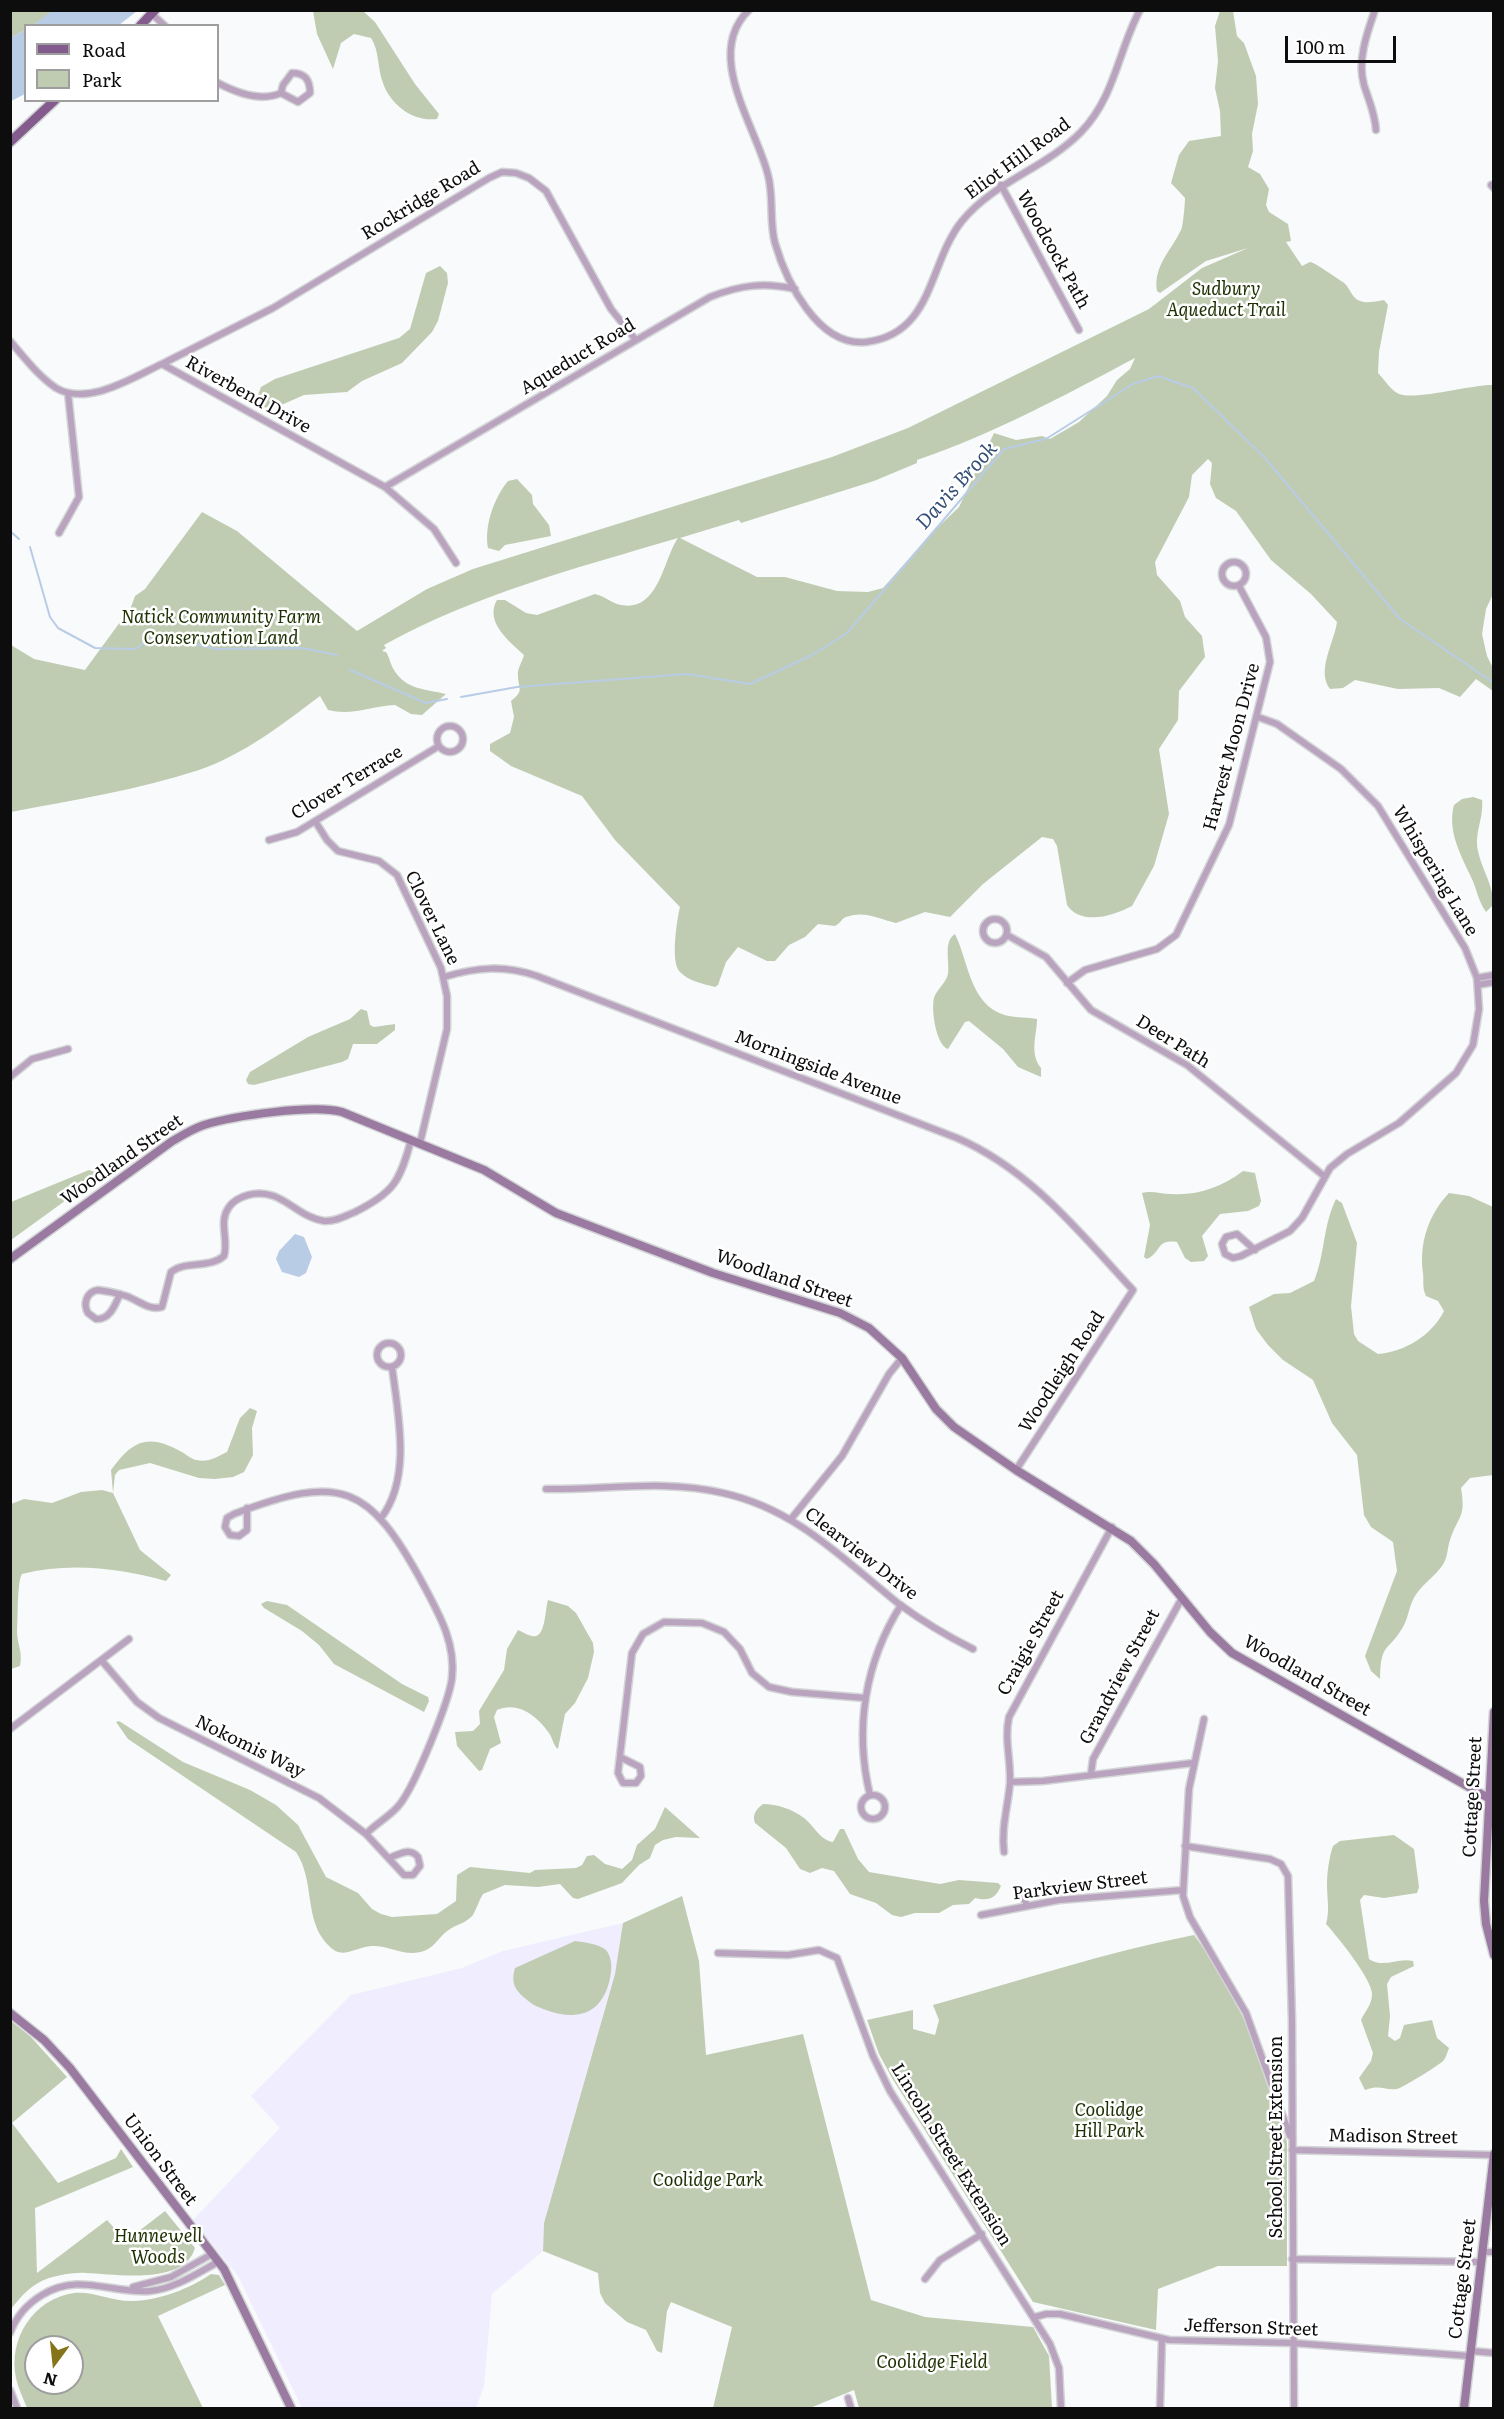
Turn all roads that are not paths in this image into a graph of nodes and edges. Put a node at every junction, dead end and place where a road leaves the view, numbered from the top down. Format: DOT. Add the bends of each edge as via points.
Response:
graph roads {
  1 [pos="749,10"];
  2 [pos="1140,10"];
  3 [pos="1375,10"];
  4 [pos="153,12"];
  5 [pos="142,24"];
  6 [pos="163,24"];
  7 [pos="219,83"];
  8 [pos="281,93"];
  9 [pos="53,102"];
  10 [pos="1376,130"];
  11 [pos="10,142"];
  12 [pos="1001,185"];
  13 [pos="795,289"];
  14 [pos="1079,330"];
  15 [pos="635,339"];
  16 [pos="10,341"];
  17 [pos="162,364"];
  18 [pos="68,393"];
  19 [pos="385,487"];
  20 [pos="59,533"];
  21 [pos="456,563"];
  22 [pos="1239,585"];
  23 [pos="1258,717"];
  24 [pos="439,746"];
  25 [pos="315,821"];
  26 [pos="268,840"];
  27 [pos="1007,935"];
  28 [pos="1494,975"];
  29 [pos="444,977"];
  30 [pos="1477,982"];
  31 [pos="1494,982"];
  32 [pos="1067,983"];
  33 [pos="68,1049"];
  34 [pos="10,1077"];
  35 [pos="411,1140"];
  36 [pos="420,1143"];
  37 [pos="1324,1176"];
  38 [pos="1255,1250"];
  39 [pos="10,1259"];
  40 [pos="1133,1290"];
  41 [pos="120,1294"];
  42 [pos="902,1358"];
  43 [pos="392,1367"];
  44 [pos="1016,1470"];
  45 [pos="546,1489"];
  46 [pos="247,1508"];
  47 [pos="381,1518"];
  48 [pos="791,1519"];
  49 [pos="1112,1527"];
  50 [pos="1182,1598"];
  51 [pos="901,1605"];
  52 [pos="129,1639"];
  53 [pos="973,1649"];
  54 [pos="102,1661"];
  55 [pos="866,1698"];
  56 [pos="1494,1712"];
  57 [pos="1204,1719"];
  58 [pos="10,1728"];
  59 [pos="620,1757"];
  60 [pos="1193,1763"];
  61 [pos="1091,1774"];
  62 [pos="1010,1782"];
  63 [pos="870,1795"];
  64 [pos="1490,1799"];
  65 [pos="1491,1826"];
  66 [pos="366,1834"];
  67 [pos="1185,1846"];
  68 [pos="1004,1852"];
  69 [pos="389,1858"];
  70 [pos="1183,1890"];
  71 [pos="1023,1896"];
  72 [pos="1027,1906"];
  73 [pos="981,1915"];
  74 [pos="718,1953"];
  75 [pos="1494,1955"];
  76 [pos="10,2013"];
  77 [pos="1292,2142"];
  78 [pos="1292,2150"];
  79 [pos="1494,2154"];
  80 [pos="982,2234"];
  81 [pos="1482,2252"];
  82 [pos="1494,2252"];
  83 [pos="212,2254"];
  84 [pos="1292,2259"];
  85 [pos="218,2262"];
  86 [pos="1481,2262"];
  87 [pos="925,2279"];
  88 [pos="128,2288"];
  89 [pos="1035,2317"];
  90 [pos="10,2333"];
  91 [pos="1162,2339"];
  92 [pos="1293,2343"];
  93 [pos="1494,2353"];
  94 [pos="1471,2354"];
  95 [pos="10,2390"];
  96 [pos="848,2398"];
  97 [pos="17,2409"];
  98 [pos="291,2409"];
  99 [pos="851,2409"];
  100 [pos="1061,2409"];
  101 [pos="1160,2409"];
  102 [pos="1293,2409"];
  103 [pos="1464,2409"];
  1 -- 13 [label="street, Eliot Hill Road" via="733,32 731,65 769,176 775,243"];
  2 -- 12 [label="street, Eliot Hill Road" via="1113,84 1081,133"];
  3 -- 10 [label="street" via="1364,44 1362,67"];
  4 -- 5 [label="main road"];
  4 -- 6 [label="street"];
  7 -- 8 [label="street" via="253,96"];
  8 -- 8 [label="street" via="292,74 306,77 310,85 310,93 298,102"];
  9 -- 11 [label="main road"];
  12 -- 13 [label="street, Eliot Hill Road" via="961,222 917,314 899,331 867,342 832,334 813,319"];
  12 -- 14 [label="street, Woodcock Path"];
  13 -- 15 [label="street, Aqueduct Road" via="774,284 741,285"];
  15 -- 17 [label="street, Rockridge Road" via="612,309 546,191 522,176 502,172 462,192 273,309"];
  15 -- 19 [label="street, Aqueduct Road"];
  16 -- 18 [label="street" via="47,381"];
  17 -- 18 [label="street, Riverbend Drive" via="113,386 89,393"];
  17 -- 19 [label="street, Riverbend Drive"];
  18 -- 20 [label="street" via="79,497"];
  19 -- 21 [label="street, Riverbend Drive" via="434,529"];
  22 -- 23 [label="street, Harvest Moon Drive" via="1262,627 1270,654"];
  23 -- 30 [label="street, Whispering Lane" via="1277,724 1341,769 1374,801 1465,948"];
  23 -- 32 [label="street, Harvest Moon Drive" via="1226,835 1176,935 1158,949 1085,970"];
  24 -- 24 [label="street" via="449,753 459,750 464,741 462,733 452,726 444,728 438,734"];
  24 -- 25 [label="street, Clover Terrace"];
  25 -- 26 [label="street, Clover Terrace"];
  25 -- 29 [label="street, Clover Lane" via="338,851 379,861 397,875"];
  27 -- 27 [label="street, Deer Path" via="1000,942 990,942 984,936 984,927 989,921 1000,920 1007,927"];
  27 -- 32 [label="street, Deer Path" via="1046,957"];
  28 -- 30 [label="street"];
  29 -- 36 [label="street, Clover Lane" via="447,1029"];
  29 -- 40 [label="street, Morningside Avenue" via="485,967 505,967 531,974 970,1143 1008,1166 1045,1196"];
  30 -- 31 [label="street"];
  30 -- 37 [label="street, Whispering Lane" via="1476,1033 1464,1064 1407,1116 1347,1154"];
  32 -- 37 [label="street, Deer Path" via="1091,1010 1187,1065"];
  33 -- 34 [label="street" via="32,1059"];
  35 -- 36 [label="street, Woodland Street"];
  35 -- 39 [label="street, Woodland Street" via="324,1108 212,1123 171,1142"];
  35 -- 41 [label="street" via="396,1182 380,1199 344,1217 324,1221 272,1194 246,1196 232,1203 224,1217 224,1256 171,1272 162,1307 150,1307"];
  36 -- 42 [label="street, Woodland Street" via="494,1175 556,1213 713,1273 850,1317 878,1334"];
  37 -- 38 [label="street, Whispering Lane" via="1296,1225"];
  38 -- 38 [label="street, Whispering Lane" via="1237,1234 1226,1237 1222,1244 1224,1252 1233,1258"];
  40 -- 44 [label="street, Woodleigh Road"];
  41 -- 41 [label="street" via="93,1291 85,1303 87,1314 96,1319 105,1317"];
  42 -- 44 [label="street, Woodland Street" via="948,1422"];
  42 -- 48 [label="street" via="846,1450"];
  43 -- 43 [label="street" via="399,1363 401,1354 397,1346 386,1344 378,1351 377,1359"];
  43 -- 47 [label="street" via="399,1464 392,1499"];
  44 -- 49 [label="street, Woodland Street"];
  45 -- 48 [label="street, Clearview Drive" via="688,1487 737,1496"];
  46 -- 46 [label="street" via="226,1520 230,1535 239,1536 247,1530"];
  46 -- 47 [label="street" via="291,1493 320,1491 350,1497"];
  47 -- 66 [label="street" via="401,1545 440,1616 450,1644 452,1676 445,1705 403,1800"];
  48 -- 51 [label="street, Clearview Drive" via="830,1545"];
  49 -- 50 [label="street, Woodland Street" via="1138,1547"];
  49 -- 62 [label="street, Craigie Street" via="1012,1708 1006,1735"];
  50 -- 61 [label="street, Grandview Street" via="1093,1759"];
  50 -- 64 [label="street, Woodland Street" via="1217,1640 1242,1660"];
  51 -- 53 [label="street, Clearview Drive"];
  51 -- 55 [label="street" via="881,1642"];
  52 -- 54 [label="street"];
  54 -- 58 [label="street"];
  54 -- 66 [label="street, Nokomis Way" via="137,1702 159,1718 313,1795"];
  55 -- 59 [label="street" via="776,1689 757,1678 740,1650 717,1628 693,1622 664,1622 643,1634 632,1653"];
  55 -- 63 [label="street" via="862,1747"];
  56 -- 64 [label="street, Cottage Street"];
  57 -- 60 [label="street"];
  59 -- 59 [label="street" via="620,1780 627,1785 636,1784 641,1776 640,1767"];
  60 -- 61 [label="street"];
  60 -- 67 [label="street"];
  61 -- 62 [label="street"];
  62 -- 68 [label="street, Craigie Street"];
  63 -- 63 [label="street" via="881,1798 885,1805 883,1814 875,1819 866,1817 861,1810 861,1802"];
  64 -- 65 [label="street, Cottage Street"];
  65 -- 75 [label="street, Cottage Street" via="1484,1901"];
  66 -- 69 [label="street, Nokomis Way"];
  67 -- 70 [label="street"];
  67 -- 77 [label="street, School Street Extension" via="1270,1859 1284,1867 1289,1882"];
  69 -- 69 [label="street, Nokomis Way" via="410,1851 418,1857 420,1866 413,1875 404,1875"];
  70 -- 72 [label="street, Parkview Street"];
  70 -- 77 [label="street" via="1190,1917 1246,2013"];
  71 -- 72 [label="street"];
  72 -- 73 [label="street, Parkview Street"];
  74 -- 80 [label="street, Lincoln Street Extension" via="788,1955 819,1950 837,1958 885,2083"];
  76 -- 83 [label="street, Union Street" via="61,2057"];
  77 -- 78 [label="street, School Street Extension"];
  78 -- 79 [label="street, Madison Street"];
  78 -- 84 [label="street, School Street Extension"];
  79 -- 81 [label="street, Cottage Street"];
  80 -- 87 [label="street" via="940,2260"];
  80 -- 89 [label="street, Lincoln Street Extension"];
  81 -- 82 [label="street"];
  81 -- 86 [label="street, Cottage Street"];
  83 -- 85 [label="street, Union Street"];
  83 -- 88 [label="street" via="171,2277"];
  84 -- 86 [label="street"];
  84 -- 92 [label="street, School Street Extension"];
  85 -- 88 [label="street" via="164,2288"];
  85 -- 98 [label="street, Union Street"];
  86 -- 94 [label="street, Cottage Street"];
  88 -- 90 [label="street" via="80,2283 54,2288 23,2310"];
  89 -- 91 [label="street, Jefferson Street" via="1060,2314"];
  89 -- 100 [label="street, Lincoln Street Extension" via="1057,2360"];
  91 -- 92 [label="street, Jefferson Street"];
  91 -- 101 [label="street"];
  92 -- 94 [label="street, Jefferson Street"];
  92 -- 102 [label="street, School Street Extension"];
  93 -- 94 [label="street, Jefferson Street"];
  94 -- 103 [label="street, Cottage Street"];
  95 -- 97 [label="street"];
  96 -- 99 [label="street"];
}
